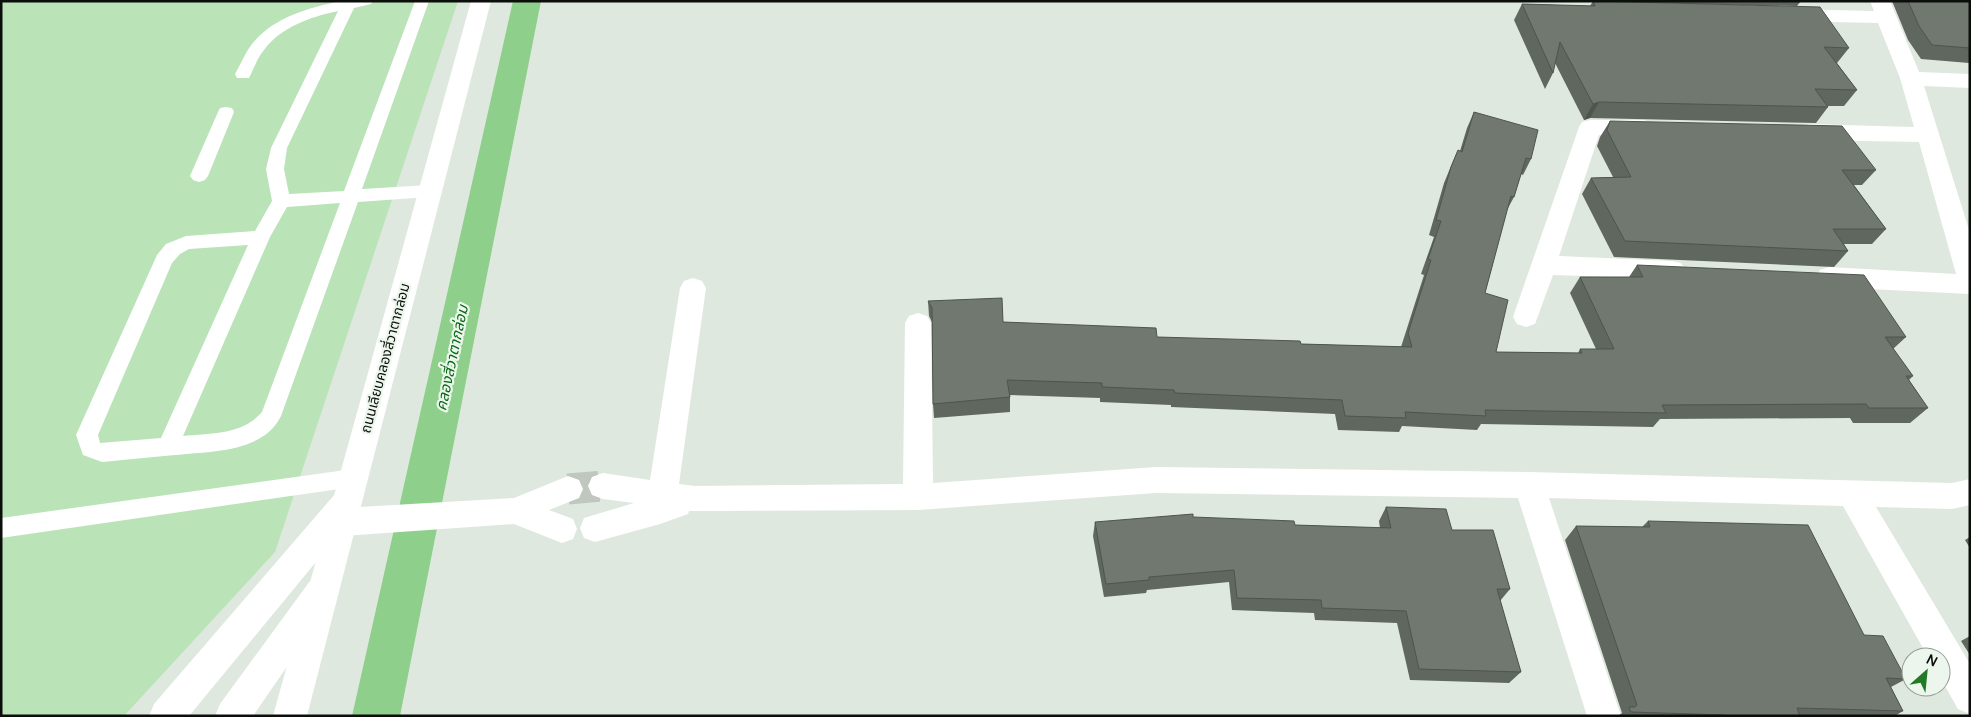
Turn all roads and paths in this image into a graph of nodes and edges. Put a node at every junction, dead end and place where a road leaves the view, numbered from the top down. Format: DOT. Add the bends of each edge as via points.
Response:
graph roads {
  1 [pos="366,1"];
  2 [pos="422,1"];
  3 [pos="481,1"];
  4 [pos="348,4"];
  5 [pos="1883,9"];
  6 [pos="1766,14"];
  7 [pos="244,74"];
  8 [pos="1911,78"];
  9 [pos="1970,81"];
  10 [pos="226,112"];
  11 [pos="1670,128"];
  12 [pos="1789,132"];
  13 [pos="1928,135"];
  14 [pos="199,176"];
  15 [pos="429,191"];
  16 [pos="350,196"];
  17 [pos="281,201"];
  18 [pos="261,237"];
  19 [pos="1543,265"];
  20 [pos="1692,271"];
  21 [pos="1801,276"];
  22 [pos="1970,276"];
  23 [pos="1970,284"];
  24 [pos="693,288"];
  25 [pos="1526,317"];
  26 [pos="918,322"];
  27 [pos="168,446"];
  28 [pos="1529,485"];
  29 [pos="603,486"];
  30 [pos="568,489"];
  31 [pos="1970,492"];
  32 [pos="1851,493"];
  33 [pos="918,496"];
  34 [pos="347,501"];
  35 [pos="662,502"];
  36 [pos="515,511"];
  37 [pos="1,528"];
  38 [pos="595,528"];
  39 [pos="562,529"];
  40 [pos="326,584"];
  41 [pos="1970,697"];
  42 [pos="166,716"];
  43 [pos="232,716"];
  44 [pos="290,716"];
  45 [pos="1604,716"];
  1 -- 4 [label="lane"];
  2 -- 16 [label="lane"];
  3 -- 15 [label="street, ถนนเลียบคลองสี่วาตากล่อม"];
  4 -- 7 [label="lane" via="309,14 272,33 258,47"];
  4 -- 17 [label="lane" via="279,148 276,170"];
  5 -- 6 [label="street"];
  5 -- 8 [label="street"];
  8 -- 9 [label="street"];
  8 -- 13 [label="street"];
  10 -- 14 [label="lane"];
  11 -- 19 [label="street" via="1590,126"];
  12 -- 13 [label="street"];
  13 -- 22 [label="street"];
  15 -- 16 [label="lane"];
  15 -- 34 [label="street, ถนนเลียบคลองสี่วาตากล่อม"];
  16 -- 17 [label="lane"];
  16 -- 27 [label="lane" via="271,416 252,434 232,440"];
  17 -- 18 [label="lane"];
  18 -- 27 [label="lane"];
  18 -- 27 [label="lane" via="186,243 173,249 164,260 87,435 91,449 102,453"];
  19 -- 20 [label="street"];
  19 -- 25 [label="street"];
  21 -- 23 [label="street"];
  24 -- 35 [label="street"];
  26 -- 33 [label="street"];
  28 -- 32 [label="street"];
  28 -- 33 [label="street" via="1156,480"];
  28 -- 45 [label="street"];
  29 -- 35 [label="street"];
  30 -- 36 [label="street"];
  31 -- 32 [label="street" via="1952,496"];
  32 -- 41 [label="street"];
  33 -- 35 [label="street"];
  34 -- 36 [label="street"];
  34 -- 37 [label="lane"];
  34 -- 40 [label="street, ถนนเลียบคลองสี่วาตากล่อม"];
  34 -- 42 [label="street"];
  35 -- 38 [label="street"];
  36 -- 39 [label="street"];
  40 -- 43 [label="street"];
  40 -- 44 [label="street, ถนนเลียบคลองสี่วาตากล่อม"];
}
